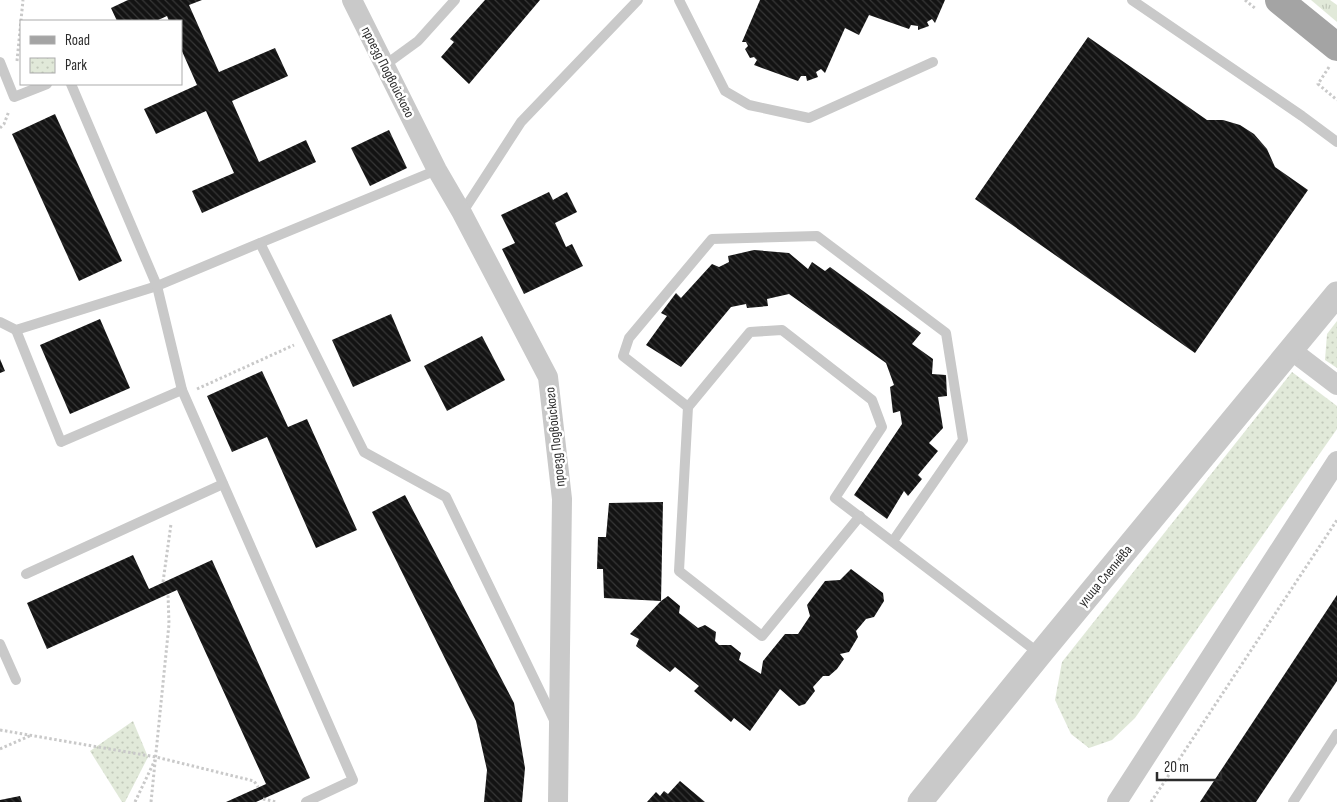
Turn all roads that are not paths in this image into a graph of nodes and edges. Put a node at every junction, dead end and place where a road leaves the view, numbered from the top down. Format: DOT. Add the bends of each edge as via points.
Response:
graph roads {
  1 [pos="352,0"];
  2 [pos="456,0"];
  3 [pos="638,0"];
  4 [pos="679,0"];
  5 [pos="1132,0"];
  6 [pos="1279,0"];
  7 [pos="1333,57"];
  8 [pos="0,62"];
  9 [pos="933,62"];
  10 [pos="385,65"];
  11 [pos="44,85"];
  12 [pos="71,85"];
  13 [pos="1337,142"];
  14 [pos="437,170"];
  15 [pos="462,214"];
  16 [pos="260,243"];
  17 [pos="156,286"];
  18 [pos="1337,294"];
  19 [pos="0,322"];
  20 [pos="16,330"];
  21 [pos="1291,350"];
  22 [pos="1337,385"];
  23 [pos="182,390"];
  24 [pos="688,407"];
  25 [pos="1337,461"];
  26 [pos="223,484"];
  27 [pos="860,516"];
  28 [pos="893,541"];
  29 [pos="26,574"];
  30 [pos="0,644"];
  31 [pos="1040,654"];
  32 [pos="16,680"];
  33 [pos="559,731"];
  34 [pos="1337,734"];
  35 [pos="306,802"];
  36 [pos="558,802"];
  37 [pos="920,802"];
  38 [pos="1117,802"];
  39 [pos="1293,802"];
  1 -- 10 [label="street, проезд Подвойского"];
  2 -- 10 [label="lane" via="418,41"];
  3 -- 15 [label="lane" via="521,122"];
  4 -- 9 [label="lane" via="725,92 749,105 809,118"];
  5 -- 13 [label="lane"];
  6 -- 7 [label="main road"];
  8 -- 11 [label="lane" via="14,97"];
  10 -- 14 [label="street, проезд Подвойского"];
  12 -- 17 [label="lane"];
  14 -- 15 [label="street, проезд Подвойского"];
  14 -- 16 [label="lane"];
  15 -- 33 [label="street, проезд Подвойского" via="548,377 562,499"];
  16 -- 17 [label="lane"];
  16 -- 33 [label="lane" via="364,452 446,497"];
  17 -- 20 [label="lane"];
  17 -- 23 [label="lane"];
  18 -- 21 [label="street, улица Слепнёва"];
  19 -- 20 [label="lane"];
  20 -- 23 [label="lane" via="61,442"];
  21 -- 22 [label="street"];
  21 -- 31 [label="street, улица Слепнёва"];
  23 -- 26 [label="lane"];
  24 -- 27 [label="lane" via="750,332 782,330 872,400 882,427 835,498"];
  24 -- 27 [label="lane" via="679,570 762,636"];
  24 -- 28 [label="lane" via="624,356 629,338 712,239 817,236 946,333 963,440"];
  25 -- 38 [label="street"];
  26 -- 29 [label="lane"];
  26 -- 35 [label="lane" via="353,780"];
  27 -- 28 [label="lane"];
  28 -- 31 [label="lane"];
  30 -- 32 [label="lane"];
  31 -- 37 [label="street, улица Слепнёва"];
  33 -- 36 [label="street, проезд Подвойского"];
  34 -- 39 [label="lane"];
}
